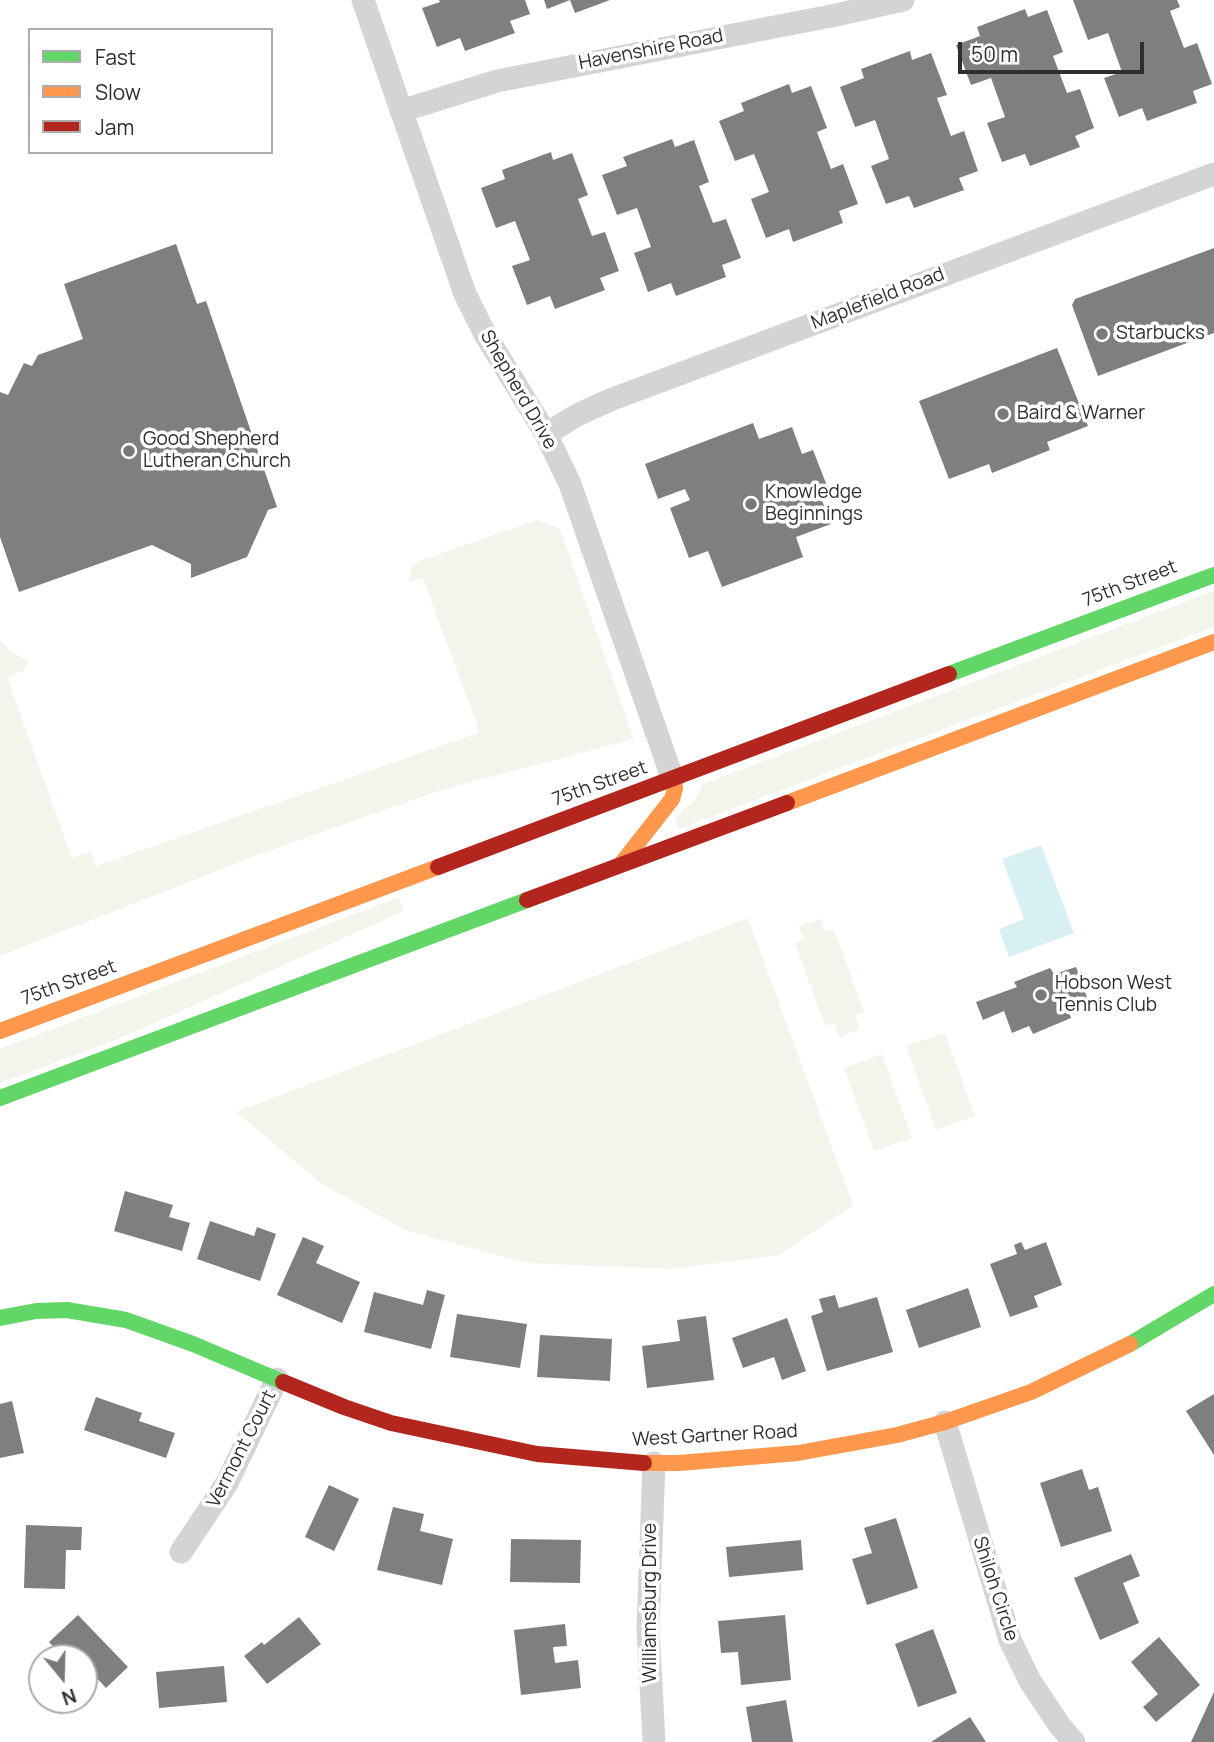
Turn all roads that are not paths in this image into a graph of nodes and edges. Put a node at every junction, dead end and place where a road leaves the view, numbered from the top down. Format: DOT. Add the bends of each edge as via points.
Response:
graph roads {
  1 [pos="363,0"];
  2 [pos="903,0"];
  3 [pos="401,111"];
  4 [pos="1214,174"];
  5 [pos="546,434"];
  6 [pos="1214,575"];
  7 [pos="1214,642"];
  8 [pos="673,780"];
  9 [pos="621,864"];
  10 [pos="0,1031"];
  11 [pos="0,1098"];
  12 [pos="1214,1294"];
  13 [pos="0,1318"];
  14 [pos="277,1379"];
  15 [pos="945,1422"];
  16 [pos="654,1463"];
  17 [pos="181,1552"];
  18 [pos="654,1742"];
  19 [pos="1074,1742"];
  1 -- 3 [label="street, Shepherd Drive"];
  2 -- 3 [label="street, Havenshire Road" via="497,81"];
  3 -- 5 [label="street, Shepherd Drive" via="465,294"];
  4 -- 5 [label="street, Maplefield Road" via="610,400"];
  5 -- 8 [label="street, Shepherd Drive" via="570,484"];
  6 -- 8 [label="main road, 75th Street"];
  7 -- 9 [label="main road"];
  8 -- 9 [label="main road" via="672,799"];
  8 -- 10 [label="main road, 75th Street"];
  9 -- 11 [label="main road"];
  12 -- 15 [label="main road, West Gartner Road" via="1121,1350 1031,1391"];
  13 -- 14 [label="main road, West Gartner Road" via="67,1310 126,1320"];
  14 -- 16 [label="main road, West Gartner Road" via="391,1423 537,1454"];
  14 -- 17 [label="street, Vermont Court" via="227,1483"];
  15 -- 16 [label="main road, West Gartner Road" via="798,1453"];
  15 -- 19 [label="street, Shiloh Circle" via="1010,1640 1030,1681"];
  16 -- 18 [label="street, Williamsburg Drive" via="648,1628"];
}
